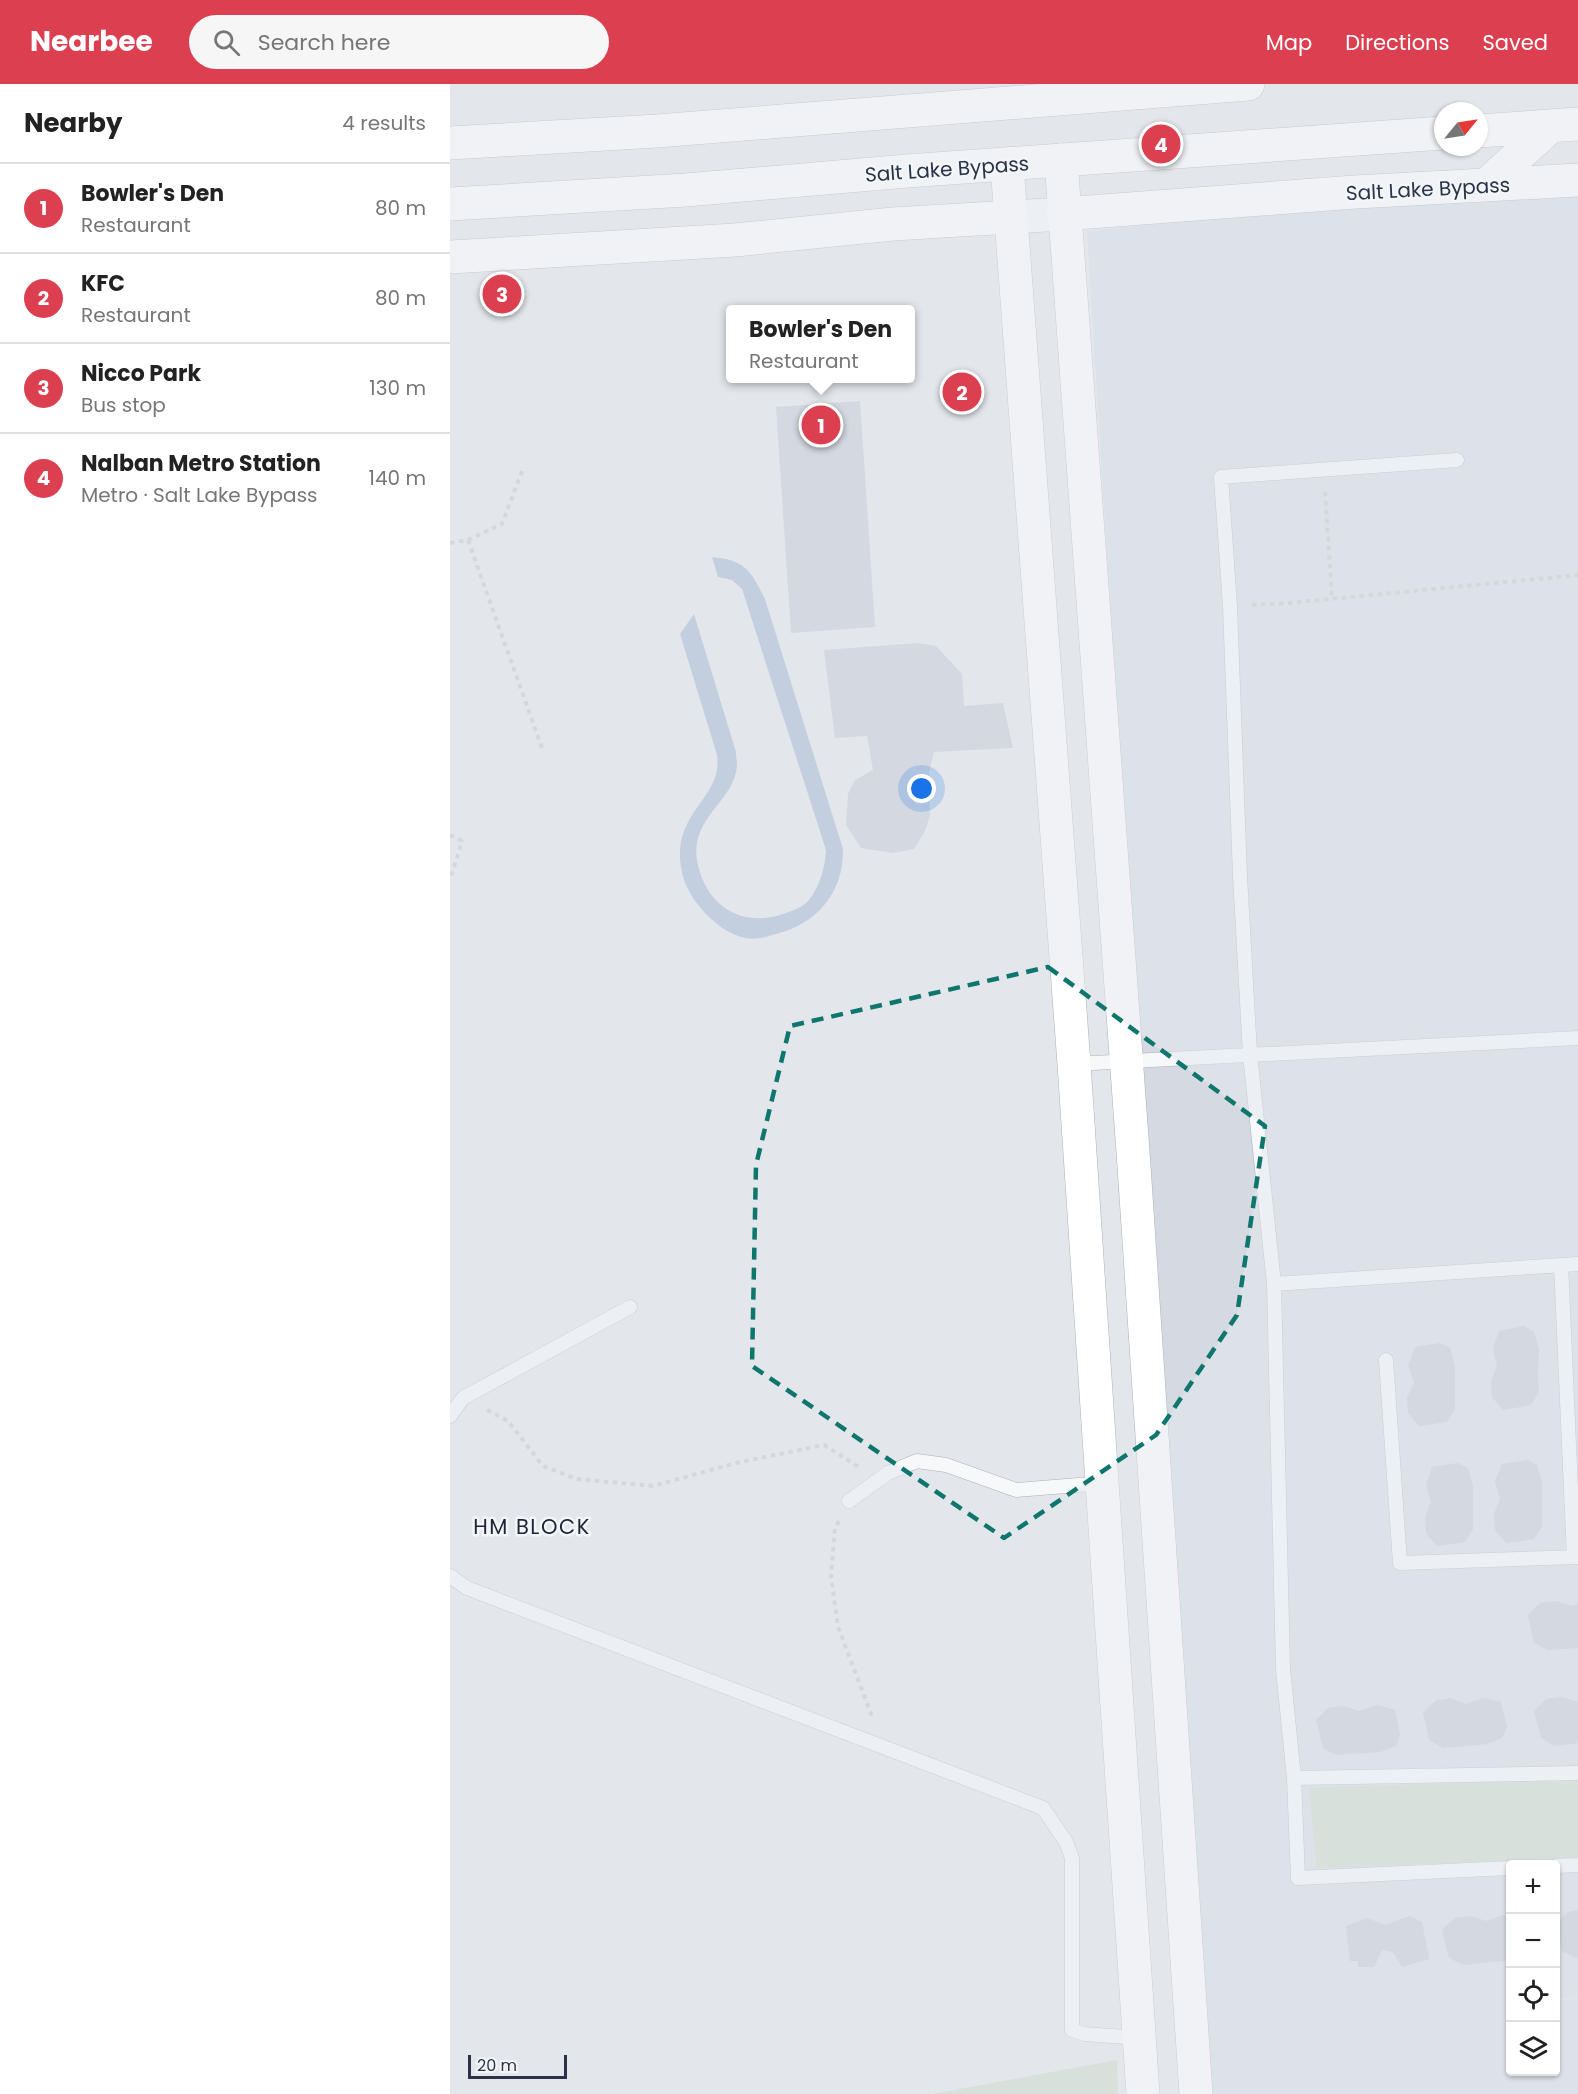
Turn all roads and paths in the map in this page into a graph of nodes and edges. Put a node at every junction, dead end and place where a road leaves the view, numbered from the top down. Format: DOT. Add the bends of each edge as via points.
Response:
graph roads {
  1 [pos="1248,84"];
  2 [pos="1564,125"];
  3 [pos="1488,130"];
  4 [pos="1434,134"];
  5 [pos="450,143"];
  6 [pos="1061,160"];
  7 [pos="1007,165"];
  8 [pos="1578,180"];
  9 [pos="1486,185"];
  10 [pos="450,204"];
  11 [pos="1063,214"];
  12 [pos="1011,217"];
  13 [pos="450,257"];
  14 [pos="1457,460"];
  15 [pos="1323,470"];
  16 [pos="522,471"];
  17 [pos="468,540"];
  18 [pos="450,543"];
  19 [pos="1578,575"];
  20 [pos="1332,599"];
  21 [pos="1230,606"];
  22 [pos="543,751"];
  23 [pos="450,835"];
  24 [pos="450,880"];
  25 [pos="1578,1038"];
  26 [pos="1250,1054"];
  27 [pos="1126,1060"];
  28 [pos="1074,1064"];
  29 [pos="1578,1263"];
  30 [pos="1561,1265"];
  31 [pos="1274,1284"];
  32 [pos="630,1307"];
  33 [pos="1386,1360"];
  34 [pos="463,1398"];
  35 [pos="450,1416"];
  36 [pos="880,1479"];
  37 [pos="1102,1483"];
  38 [pos="849,1501"];
  39 [pos="1576,1557"];
  40 [pos="450,1576"];
  41 [pos="873,1719"];
  42 [pos="1578,1773"];
  43 [pos="1294,1778"];
  44 [pos="1578,1865"];
  45 [pos="1560,1866"];
  46 [pos="1506,1868"];
  47 [pos="1139,2038"];
  48 [pos="1143,2094"];
  49 [pos="1196,2094"];
  1 -- 5 [label="main road" via="657,131"];
  2 -- 3 [label="main road"];
  2 -- 9 [label="main road"];
  4 -- 6 [label="main road, Salt Lake Bypass"];
  6 -- 7 [label="main road, Salt Lake Bypass"];
  6 -- 11 [label="main road"];
  7 -- 10 [label="main road, Salt Lake Bypass"];
  7 -- 12 [label="main road"];
  8 -- 9 [label="main road, Salt Lake Bypass"];
  9 -- 11 [label="main road, Salt Lake Bypass"];
  11 -- 12 [label="street"];
  11 -- 27 [label="main road"];
  12 -- 13 [label="main road" via="735,240"];
  12 -- 28 [label="main road"];
  14 -- 15 [label="lane"];
  15 -- 20 [label="path"];
  15 -- 21 [label="lane" via="1221,477"];
  16 -- 17 [label="path" via="502,524"];
  17 -- 18 [label="path"];
  17 -- 22 [label="path"];
  19 -- 20 [label="path"];
  20 -- 21 [label="path"];
  21 -- 26 [label="lane"];
  23 -- 24 [label="path" via="462,841"];
  25 -- 26 [label="lane"];
  26 -- 27 [label="lane"];
  26 -- 31 [label="lane"];
  27 -- 28 [label="lane"];
  27 -- 49 [label="main road"];
  28 -- 37 [label="main road"];
  29 -- 30 [label="lane"];
  30 -- 31 [label="lane"];
  30 -- 39 [label="lane"];
  31 -- 43 [label="lane" via="1283,1669"];
  32 -- 34 [label="lane"];
  33 -- 39 [label="lane" via="1400,1563"];
  34 -- 35 [label="lane"];
  34 -- 36 [label="path" via="508,1421 543,1466 577,1479 653,1486 736,1463 824,1445"];
  36 -- 37 [label="lane" via="917,1461 946,1465 1016,1490"];
  36 -- 38 [label="lane"];
  37 -- 47 [label="main road"];
  38 -- 41 [label="path" via="836,1528 831,1576 838,1626"];
  40 -- 47 [label="lane" via="467,1588 1043,1808 1072,1858 1072,2031"];
  42 -- 43 [label="lane"];
  43 -- 46 [label="lane" via="1298,1878"];
  44 -- 45 [label="lane"];
  47 -- 48 [label="main road"];
}
